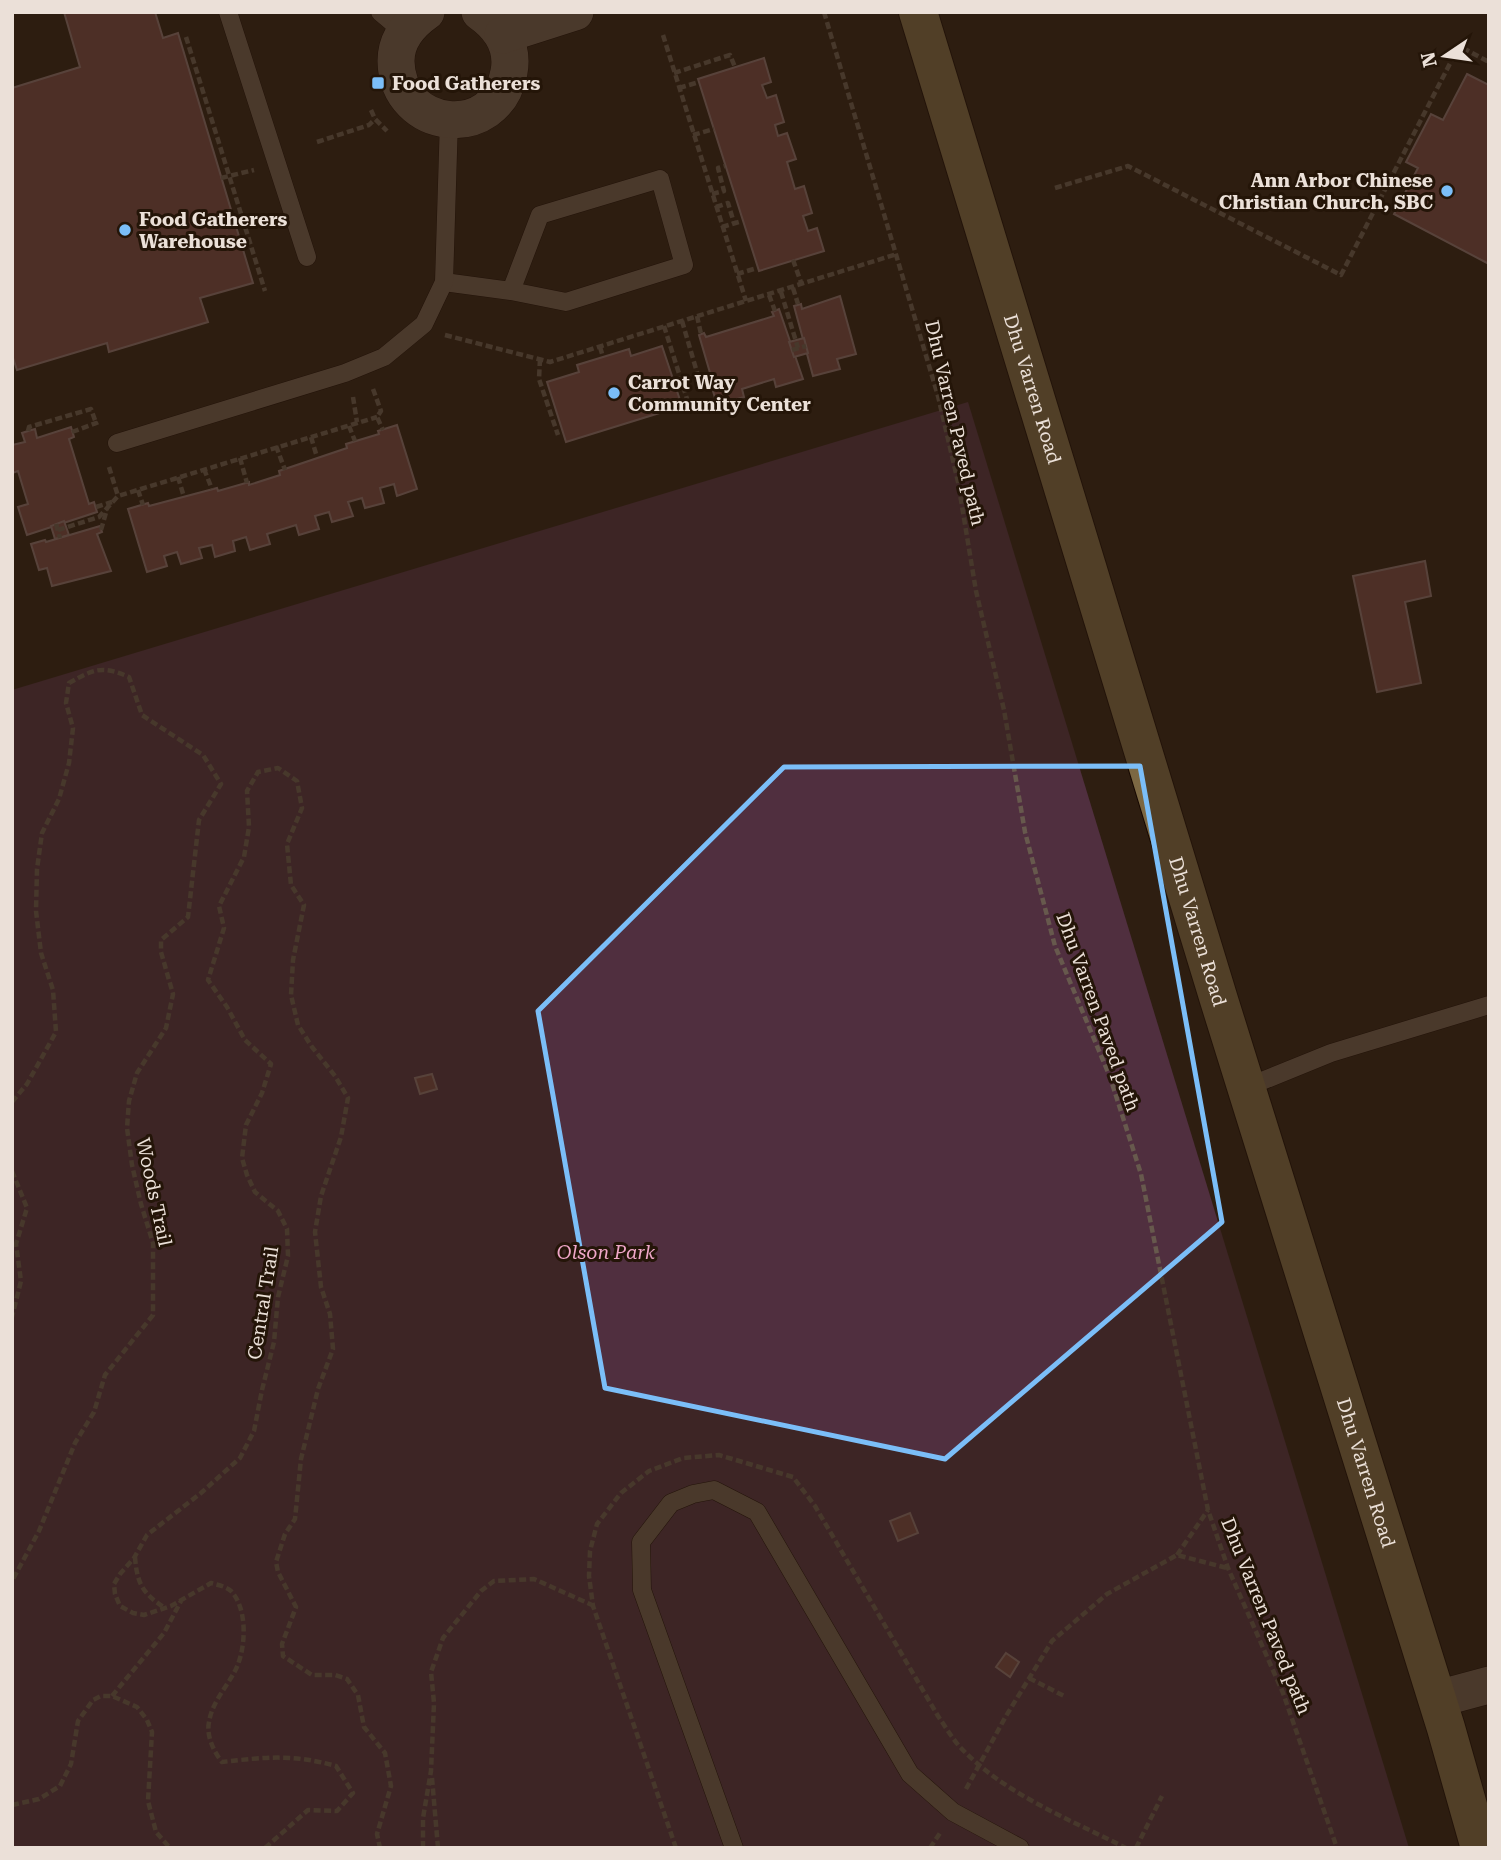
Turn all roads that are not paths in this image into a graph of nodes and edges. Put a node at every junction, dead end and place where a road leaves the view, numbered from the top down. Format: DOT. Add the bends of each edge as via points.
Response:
graph roads {
  1 [pos="229,12"];
  2 [pos="575,12"];
  3 [pos="918,12"];
  4 [pos="404,19"];
  5 [pos="492,24"];
  6 [pos="449,120"];
  7 [pos="307,257"];
  8 [pos="444,282"];
  9 [pos="511,291"];
  10 [pos="117,443"];
  11 [pos="1489,1005"];
  12 [pos="1247,1087"];
  13 [pos="1489,1685"];
  14 [pos="1437,1699"];
  15 [pos="734,1848"];
  16 [pos="1020,1848"];
  17 [pos="1480,1848"];
  1 -- 7 [label="lane"];
  2 -- 5 [label="street"];
  3 -- 12 [label="main road, Dhu Varren Road"];
  4 -- 6 [label="street" via="396,55 396,74 403,92 430,116"];
  5 -- 6 [label="street" via="509,52 506,86 483,112"];
  6 -- 8 [label="lane"];
  8 -- 9 [label="lane"];
  8 -- 10 [label="lane" via="424,324 384,357"];
  9 -- 9 [label="lane" via="566,302 684,265 660,179 540,215"];
  11 -- 12 [label="lane" via="1331,1053"];
  12 -- 14 [label="main road, Dhu Varren Road"];
  13 -- 14 [label="street"];
  14 -- 17 [label="main road, Dhu Varren Road"];
  15 -- 16 [label="lane" via="642,1590 641,1542 671,1503 714,1490 757,1512 910,1774 953,1812"];
}
